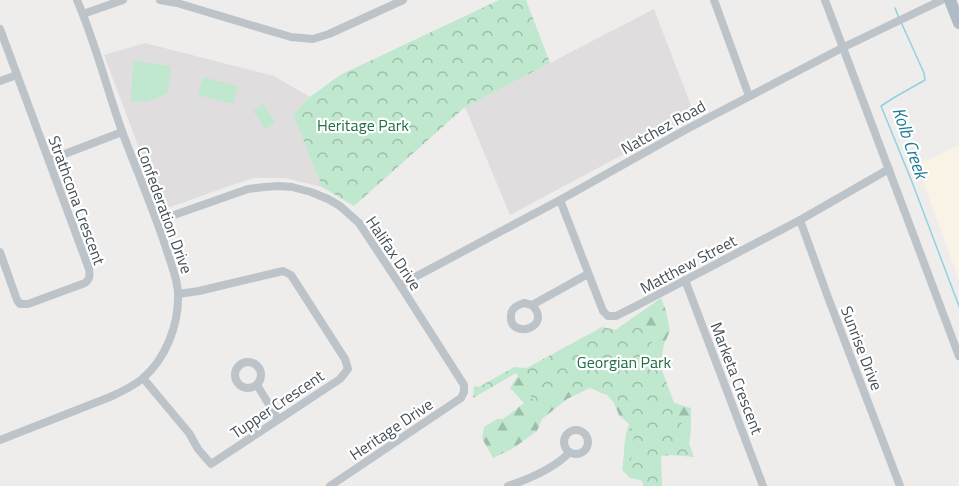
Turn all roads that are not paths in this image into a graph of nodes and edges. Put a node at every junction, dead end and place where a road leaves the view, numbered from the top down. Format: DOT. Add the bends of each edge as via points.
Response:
graph roads {
  1 [pos="77,0"];
  2 [pos="123,0"];
  3 [pos="160,0"];
  4 [pos="403,0"];
  5 [pos="714,0"];
  6 [pos="825,0"];
  7 [pos="942,0"];
  8 [pos="950,0"];
  9 [pos="177,2"];
  10 [pos="83,14"];
  11 [pos="959,23"];
  12 [pos="0,28"];
  13 [pos="842,48"];
  14 [pos="17,75"];
  15 [pos="0,81"];
  16 [pos="749,96"];
  17 [pos="122,132"];
  18 [pos="49,160"];
  19 [pos="889,169"];
  20 [pos="560,200"];
  21 [pos="800,220"];
  22 [pos="157,221"];
  23 [pos="0,252"];
  24 [pos="588,274"];
  25 [pos="685,280"];
  26 [pos="400,285"];
  27 [pos="178,294"];
  28 [pos="532,305"];
  29 [pos="959,356"];
  30 [pos="143,378"];
  31 [pos="257,385"];
  32 [pos="464,392"];
  33 [pos="278,418"];
  34 [pos="0,440"];
  35 [pos="569,453"];
  36 [pos="330,486"];
  37 [pos="508,486"];
  38 [pos="763,486"];
  39 [pos="900,486"];
  1 -- 10 [label="street, Confederation Drive"];
  2 -- 10 [label="street"];
  3 -- 9 [label="street"];
  4 -- 9 [label="street" via="313,39 291,38"];
  5 -- 16 [label="street"];
  6 -- 13 [label="street"];
  7 -- 13 [label="street, Natchez Road"];
  8 -- 11 [label="main road"];
  10 -- 17 [label="street, Confederation Drive"];
  12 -- 14 [label="street, Strathcona Crescent"];
  13 -- 16 [label="street, Natchez Road"];
  13 -- 19 [label="street"];
  14 -- 15 [label="street"];
  14 -- 18 [label="street, Strathcona Crescent"];
  16 -- 20 [label="street, Natchez Road"];
  17 -- 18 [label="street"];
  17 -- 22 [label="street, Confederation Drive"];
  18 -- 23 [label="street, Strathcona Crescent" via="89,269 89,280 20,304"];
  19 -- 21 [label="street, Matthew Street"];
  19 -- 29 [label="street"];
  20 -- 24 [label="street, Matthew Street"];
  20 -- 26 [label="street, Natchez Road"];
  21 -- 25 [label="street, Matthew Street"];
  21 -- 39 [label="street, Sunrise Drive"];
  22 -- 26 [label="street, Halifax Drive" via="248,189 279,186 311,192 328,198 359,223"];
  22 -- 27 [label="street, Confederation Drive"];
  24 -- 25 [label="street, Matthew Street" via="608,316 616,316"];
  24 -- 28 [label="street"];
  25 -- 38 [label="street, Marketa Crescent"];
  26 -- 32 [label="street, Halifax Drive" via="464,385"];
  27 -- 30 [label="street, Confederation Drive" via="173,332 166,350"];
  27 -- 33 [label="street, Tupper Crescent" via="283,271 291,275 348,369 340,379"];
  30 -- 33 [label="street, Tupper Crescent" via="211,464"];
  30 -- 34 [label="street, Confederation Drive" via="111,398"];
  31 -- 33 [label="street"];
  32 -- 36 [label="street, Heritage Drive" via="461,398"];
  35 -- 37 [label="street" via="561,461"];
}
